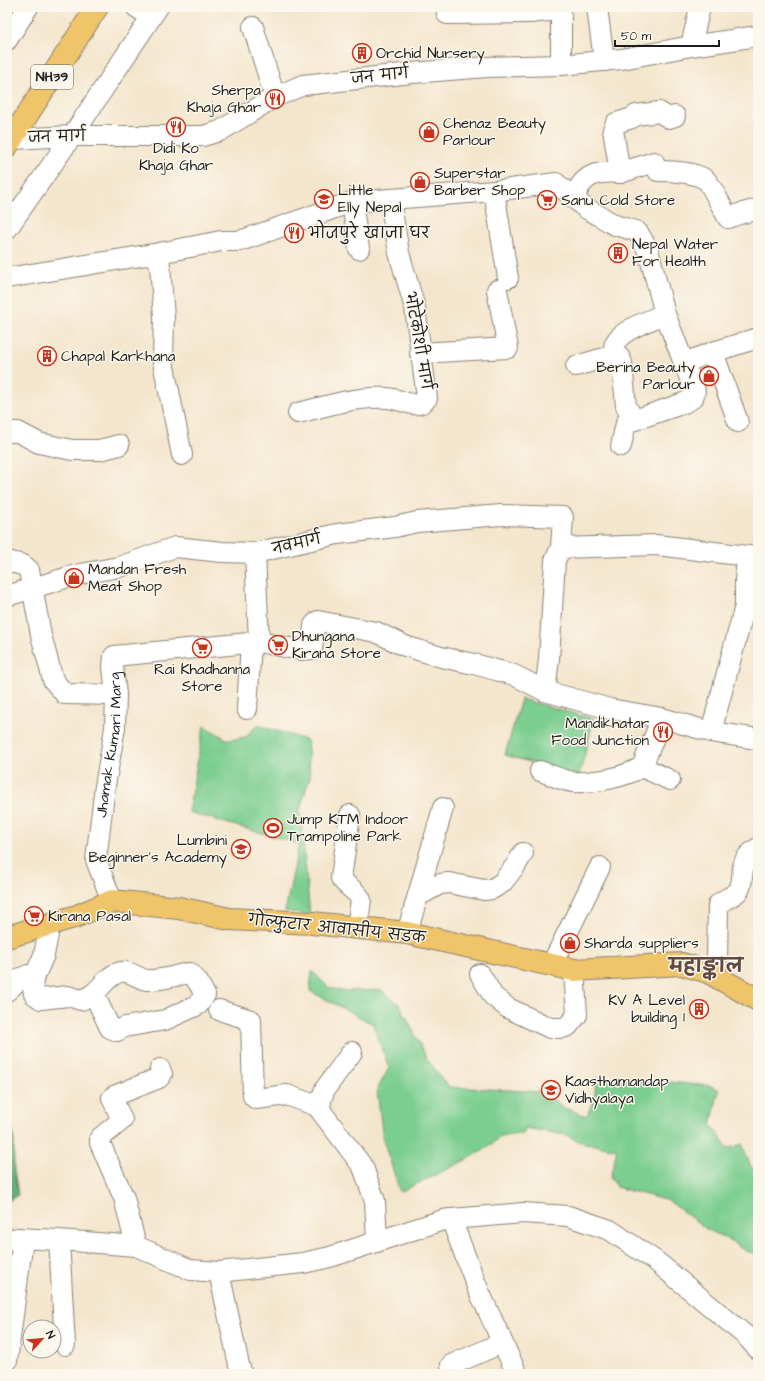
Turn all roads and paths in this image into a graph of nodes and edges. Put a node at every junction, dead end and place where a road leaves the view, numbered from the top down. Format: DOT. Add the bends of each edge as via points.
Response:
graph roads {
  1 [pos="28,7"];
  2 [pos="97,7"];
  3 [pos="446,7"];
  4 [pos="597,7"];
  5 [pos="700,7"];
  6 [pos="149,10"];
  7 [pos="529,10"];
  8 [pos="253,27"];
  9 [pos="758,36"];
  10 [pos="7,40"];
  11 [pos="691,46"];
  12 [pos="604,61"];
  13 [pos="561,65"];
  14 [pos="275,97"];
  15 [pos="675,116"];
  16 [pos="72,136"];
  17 [pos="10,142"];
  18 [pos="620,173"];
  19 [pos="494,191"];
  20 [pos="574,198"];
  21 [pos="390,199"];
  22 [pos="352,202"];
  23 [pos="758,209"];
  24 [pos="7,229"];
  25 [pos="359,249"];
  26 [pos="159,253"];
  27 [pos="7,278"];
  28 [pos="665,314"];
  29 [pos="758,338"];
  30 [pos="713,352"];
  31 [pos="420,353"];
  32 [pos="613,353"];
  33 [pos="683,359"];
  34 [pos="576,366"];
  35 [pos="298,413"];
  36 [pos="634,420"];
  37 [pos="738,422"];
  38 [pos="7,432"];
  39 [pos="119,445"];
  40 [pos="621,446"];
  41 [pos="182,455"];
  42 [pos="561,548"];
  43 [pos="255,553"];
  44 [pos="753,556"];
  45 [pos="7,561"];
  46 [pos="32,587"];
  47 [pos="7,596"];
  48 [pos="751,607"];
  49 [pos="255,642"];
  50 [pos="545,691"];
  51 [pos="116,695"];
  52 [pos="247,709"];
  53 [pos="662,718"];
  54 [pos="711,732"];
  55 [pos="758,739"];
  56 [pos="642,767"];
  57 [pos="540,771"];
  58 [pos="670,780"];
  59 [pos="443,808"];
  60 [pos="350,815"];
  61 [pos="758,848"];
  62 [pos="523,853"];
  63 [pos="600,867"];
  64 [pos="418,896"];
  65 [pos="112,901"];
  66 [pos="50,924"];
  67 [pos="357,928"];
  68 [pos="407,933"];
  69 [pos="7,937"];
  70 [pos="552,964"];
  71 [pos="574,970"];
  72 [pos="708,972"];
  73 [pos="480,974"];
  74 [pos="32,982"];
  75 [pos="7,991"];
  76 [pos="94,994"];
  77 [pos="758,1000"];
  78 [pos="219,1010"];
  79 [pos="352,1052"];
  80 [pos="160,1069"];
  81 [pos="320,1110"];
  82 [pos="451,1219"];
  83 [pos="15,1240"];
  84 [pos="59,1240"];
  85 [pos="376,1242"];
  86 [pos="136,1246"];
  87 [pos="219,1272"];
  88 [pos="502,1343"];
  89 [pos="65,1345"];
  90 [pos="758,1349"];
  91 [pos="7,1361"];
  92 [pos="451,1365"];
  93 [pos="242,1374"];
  94 [pos="517,1374"];
  1 -- 10 [label="street"];
  2 -- 17 [label="main road, NH39"];
  3 -- 7 [label="street" via="447,14"];
  4 -- 12 [label="street"];
  5 -- 11 [label="street"];
  6 -- 16 [label="street"];
  7 -- 13 [label="street" via="560,12"];
  8 -- 14 [label="street"];
  9 -- 11 [label="street, जन मार्ग"];
  11 -- 12 [label="street, जन मार्ग"];
  12 -- 13 [label="street, जन मार्ग"];
  13 -- 14 [label="street, जन मार्ग" via="487,67 361,78 303,85"];
  14 -- 16 [label="street, जन मार्ग" via="220,131 203,136"];
  15 -- 18 [label="street" via="669,118 658,112 636,115 616,123 613,130"];
  16 -- 17 [label="street, जन मार्ग"];
  16 -- 24 [label="street"];
  18 -- 20 [label="street" via="594,174 582,182"];
  18 -- 23 [label="street" via="654,162 658,171 696,175 707,181 728,218"];
  19 -- 20 [label="street" via="556,183"];
  19 -- 21 [label="street"];
  19 -- 31 [label="street" via="508,348"];
  20 -- 28 [label="street" via="584,207 615,225 639,234 648,250"];
  21 -- 22 [label="street"];
  21 -- 31 [label="street, भोटेकोशी मार्ग" via="399,253 415,308"];
  22 -- 25 [label="street"];
  22 -- 26 [label="street" via="240,238"];
  26 -- 27 [label="street"];
  26 -- 41 [label="street" via="164,317 163,362"];
  28 -- 32 [label="street" via="624,333 615,343"];
  28 -- 33 [label="street"];
  29 -- 30 [label="street"];
  30 -- 33 [label="street"];
  30 -- 37 [label="street"];
  31 -- 35 [label="street, भोटेकोशी मार्ग" via="427,398 418,405 388,398 352,400"];
  32 -- 34 [label="street"];
  32 -- 36 [label="street" via="622,363 626,406"];
  33 -- 36 [label="street" via="695,391 693,398"];
  36 -- 40 [label="street" via="626,423"];
  38 -- 39 [label="street" via="18,432 39,443 72,450 100,450"];
  42 -- 43 [label="street, नवमार्ग" via="563,517 501,515 417,522 337,534"];
  42 -- 44 [label="street" via="657,545"];
  42 -- 50 [label="street" via="555,560 550,659"];
  43 -- 46 [label="street, नवमार्ग" via="175,547 119,567 75,575"];
  43 -- 49 [label="street"];
  44 -- 48 [label="street" via="745,582"];
  45 -- 46 [label="street" via="23,564 29,570"];
  46 -- 47 [label="street, नवमार्ग"];
  46 -- 51 [label="street" via="53,680 65,694"];
  48 -- 54 [label="street"];
  49 -- 50 [label="street" via="300,650 312,649 314,625 318,621 332,623 376,632 405,646 514,675"];
  49 -- 51 [label="street, Jhamak Kumari Marg" via="114,656"];
  49 -- 52 [label="street"];
  50 -- 53 [label="street" via="610,709"];
  51 -- 65 [label="street, Jhamak Kumari Marg" via="115,728 96,860"];
  53 -- 54 [label="street"];
  53 -- 56 [label="street"];
  54 -- 55 [label="street"];
  56 -- 57 [label="street" via="607,779 571,782"];
  56 -- 58 [label="street"];
  59 -- 64 [label="street"];
  60 -- 67 [label="street" via="341,878 343,883 360,896"];
  61 -- 72 [label="street" via="744,861 738,891 718,905 716,961"];
  62 -- 64 [label="street" via="502,883 492,889 484,890 449,883 440,884"];
  63 -- 70 [label="street"];
  64 -- 68 [label="street"];
  65 -- 66 [label="main road, गोल्फुटार आवासीय सडक"];
  65 -- 67 [label="main road, गोल्फुटार आवासीय सडक" via="179,908 229,919"];
  66 -- 69 [label="main road, गोल्फुटार आवासीय सडक"];
  66 -- 74 [label="street" via="44,955"];
  67 -- 68 [label="main road, गोल्फुटार आवासीय सडक"];
  68 -- 70 [label="main road, गोल्फुटार आवासीय सडक"];
  70 -- 71 [label="main road, गोल्फुटार आवासीय सडक"];
  71 -- 72 [label="main road, गोल्फुटार आवासीय सडक" via="682,964"];
  71 -- 73 [label="street" via="577,1015 568,1026 562,1028 550,1028 508,1008 493,996"];
  72 -- 77 [label="main road, गोल्फुटार आवासीय सडक"];
  74 -- 75 [label="street" via="28,975"];
  74 -- 76 [label="street" via="34,994 41,999 68,996 81,1000"];
  76 -- 76 [label="street" via="110,1028 117,1031 125,1027 165,1020 198,1005 205,995 190,974 145,980 122,971 105,982"];
  78 -- 81 [label="street" via="251,1020 253,1096 256,1099 287,1094 317,1106"];
  79 -- 81 [label="street" via="325,1089"];
  80 -- 86 [label="street" via="162,1074 159,1078 112,1098 122,1120 100,1138 124,1198"];
  81 -- 85 [label="street" via="362,1167 375,1201"];
  82 -- 85 [label="street"];
  82 -- 88 [label="street"];
  82 -- 90 [label="street" via="524,1213 568,1216 610,1230 656,1262 745,1335"];
  83 -- 84 [label="street"];
  83 -- 91 [label="street"];
  84 -- 86 [label="street"];
  84 -- 89 [label="street"];
  85 -- 87 [label="street" via="303,1263"];
  86 -- 87 [label="street" via="191,1270"];
  87 -- 93 [label="street"];
  88 -- 92 [label="street"];
  88 -- 94 [label="street"];
}
